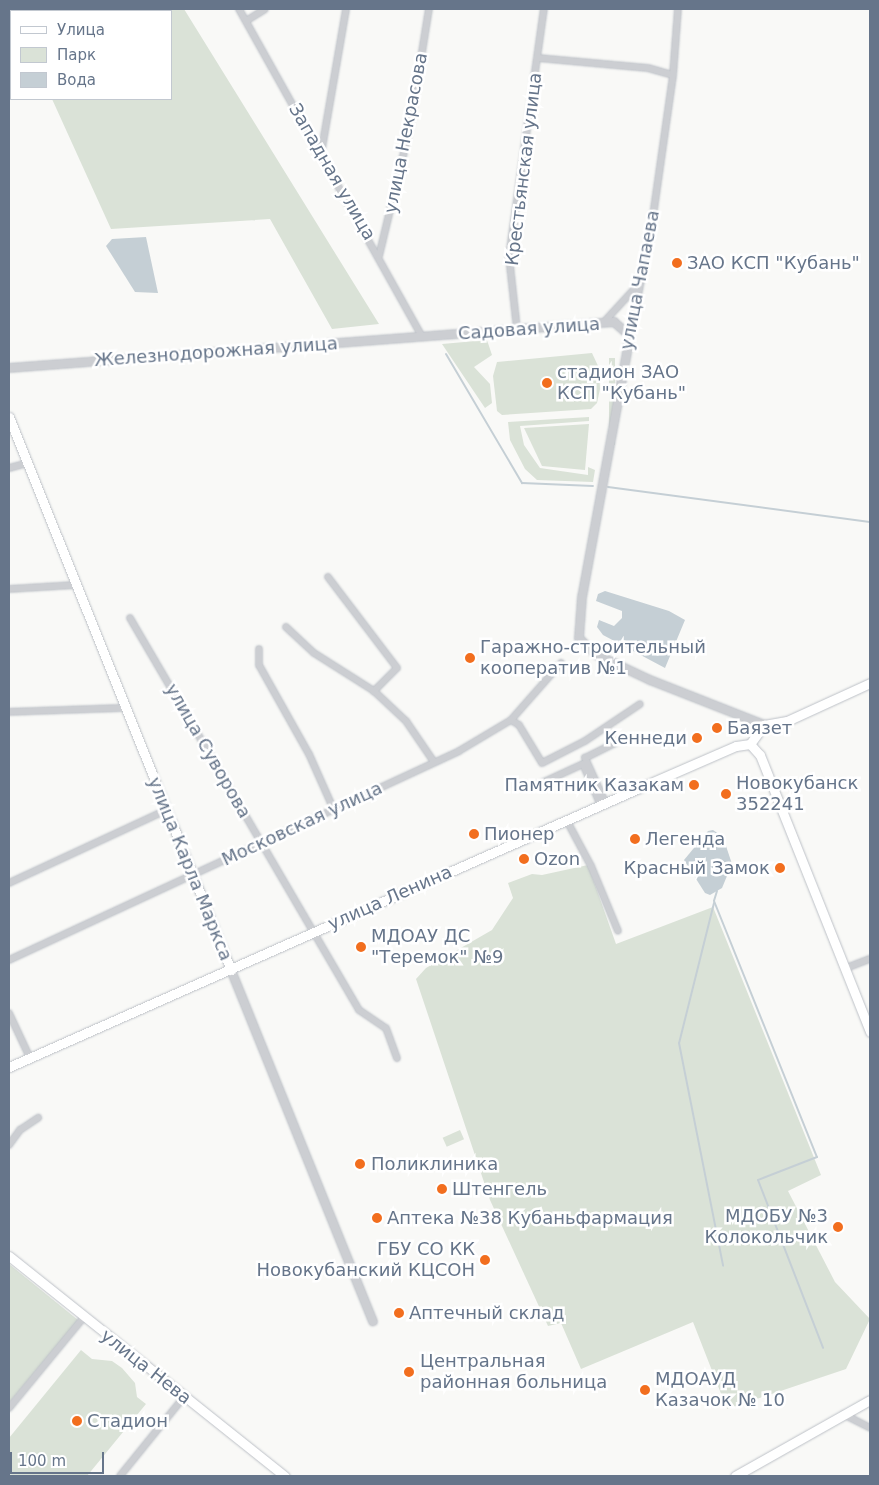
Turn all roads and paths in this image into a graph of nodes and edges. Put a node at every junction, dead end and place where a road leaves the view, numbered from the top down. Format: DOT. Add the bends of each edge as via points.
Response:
graph roads {
  1 [pos="239,9"];
  2 [pos="265,9"];
  3 [pos="346,9"];
  4 [pos="429,9"];
  5 [pos="544,9"];
  6 [pos="678,9"];
  7 [pos="246,21"];
  8 [pos="538,58"];
  9 [pos="673,75"];
  10 [pos="321,154"];
  11 [pos="379,256"];
  12 [pos="637,286"];
  13 [pos="603,323"];
  14 [pos="517,329"];
  15 [pos="630,336"];
  16 [pos="422,337"];
  17 [pos="9,368"];
  18 [pos="9,417"];
  19 [pos="28,463"];
  20 [pos="9,468"];
  21 [pos="328,577"];
  22 [pos="75,585"];
  23 [pos="9,589"];
  24 [pos="130,618"];
  25 [pos="286,627"];
  26 [pos="259,650"];
  27 [pos="561,663"];
  28 [pos="870,683"];
  29 [pos="374,691"];
  30 [pos="640,704"];
  31 [pos="126,708"];
  32 [pos="9,712"];
  33 [pos="511,720"];
  34 [pos="764,725"];
  35 [pos="623,739"];
  36 [pos="750,744"];
  37 [pos="434,762"];
  38 [pos="533,787"];
  39 [pos="603,805"];
  40 [pos="333,808"];
  41 [pos="166,810"];
  42 [pos="567,821"];
  43 [pos="261,842"];
  44 [pos="194,875"];
  45 [pos="9,883"];
  46 [pos="618,931"];
  47 [pos="312,932"];
  48 [pos="870,959"];
  49 [pos="9,960"];
  50 [pos="846,968"];
  51 [pos="231,970"];
  52 [pos="9,1013"];
  53 [pos="870,1032"];
  54 [pos="30,1058"];
  55 [pos="397,1058"];
  56 [pos="9,1067"];
  57 [pos="38,1118"];
  58 [pos="9,1145"];
  59 [pos="9,1256"];
  60 [pos="84,1317"];
  61 [pos="373,1321"];
  62 [pos="870,1393"];
  63 [pos="184,1397"];
  64 [pos="870,1400"];
  65 [pos="9,1408"];
  66 [pos="846,1412"];
  67 [pos="870,1428"];
  68 [pos="280,1475"];
  69 [pos="120,1476"];
  70 [pos="735,1476"];
  1 -- 7 [label="street, Западная улица"];
  2 -- 7 [label="street"];
  3 -- 10 [label="street"];
  4 -- 11 [label="street, улица Некрасова" via="410,127"];
  5 -- 8 [label="street, Крестьянская улица"];
  6 -- 9 [label="street, улица Чапаева"];
  7 -- 10 [label="street, Западная улица"];
  8 -- 9 [label="street" via="648,68"];
  8 -- 14 [label="street, Крестьянская улица" via="509,257"];
  9 -- 12 [label="street, улица Чапаева" via="651,230"];
  10 -- 11 [label="street, Западная улица"];
  11 -- 16 [label="street, Западная улица"];
  12 -- 13 [label="street"];
  12 -- 15 [label="street, улица Чапаева"];
  13 -- 14 [label="street, Садовая улица"];
  13 -- 15 [label="street, Садовая улица" via="614,322"];
  14 -- 16 [label="street, Садовая улица"];
  15 -- 34 [label="street, улица Чапаева" via="582,597 579,638 595,654"];
  16 -- 17 [label="street, Железнодорожная улица"];
  18 -- 19 [label="main road, улица Карла Маркса"];
  19 -- 20 [label="street"];
  19 -- 22 [label="main road, улица Карла Маркса"];
  21 -- 29 [label="street" via="397,668"];
  22 -- 23 [label="street"];
  22 -- 31 [label="main road, улица Карла Маркса"];
  24 -- 43 [label="street, улица Суворова"];
  25 -- 29 [label="street" via="314,653"];
  26 -- 40 [label="street" via="259,665 309,754"];
  27 -- 33 [label="street, Московская улица"];
  28 -- 34 [label="main road" via="787,721"];
  29 -- 37 [label="street" via="406,721"];
  30 -- 33 [label="street" via="585,741 542,763 519,725"];
  31 -- 32 [label="street"];
  31 -- 41 [label="main road, улица Карла Маркса"];
  33 -- 37 [label="street, Московская улица"];
  34 -- 36 [label="main road"];
  35 -- 39 [label="street" via="585,758"];
  36 -- 39 [label="main road, улица Ленина" via="736,746"];
  36 -- 50 [label="main road" via="760,755"];
  37 -- 40 [label="street, Московская улица"];
  38 -- 39 [label="street" via="583,764"];
  39 -- 42 [label="main road, улица Ленина"];
  40 -- 43 [label="street, Московская улица"];
  41 -- 44 [label="main road, улица Карла Маркса"];
  41 -- 45 [label="street"];
  42 -- 46 [label="street" via="591,866"];
  42 -- 47 [label="main road, улица Ленина"];
  43 -- 44 [label="street, Московская улица"];
  43 -- 47 [label="street, улица Суворова"];
  44 -- 49 [label="street, Московская улица"];
  44 -- 51 [label="main road, улица Карла Маркса"];
  47 -- 51 [label="main road, улица Ленина"];
  47 -- 55 [label="street, улица Суворова" via="359,1010 386,1028"];
  48 -- 50 [label="street"];
  50 -- 53 [label="main road"];
  51 -- 54 [label="main road, улица Ленина"];
  51 -- 61 [label="street, улица Карла Маркса"];
  52 -- 54 [label="street"];
  54 -- 56 [label="main road, улица Ленина"];
  57 -- 58 [label="street" via="20,1130"];
  59 -- 60 [label="main road, улица Нева"];
  60 -- 63 [label="main road, улица Нева"];
  60 -- 65 [label="street"];
  62 -- 66 [label="main road"];
  63 -- 68 [label="main road, улица Нева"];
  63 -- 69 [label="street"];
  64 -- 66 [label="main road"];
  66 -- 67 [label="street"];
  66 -- 70 [label="main road"];
}
